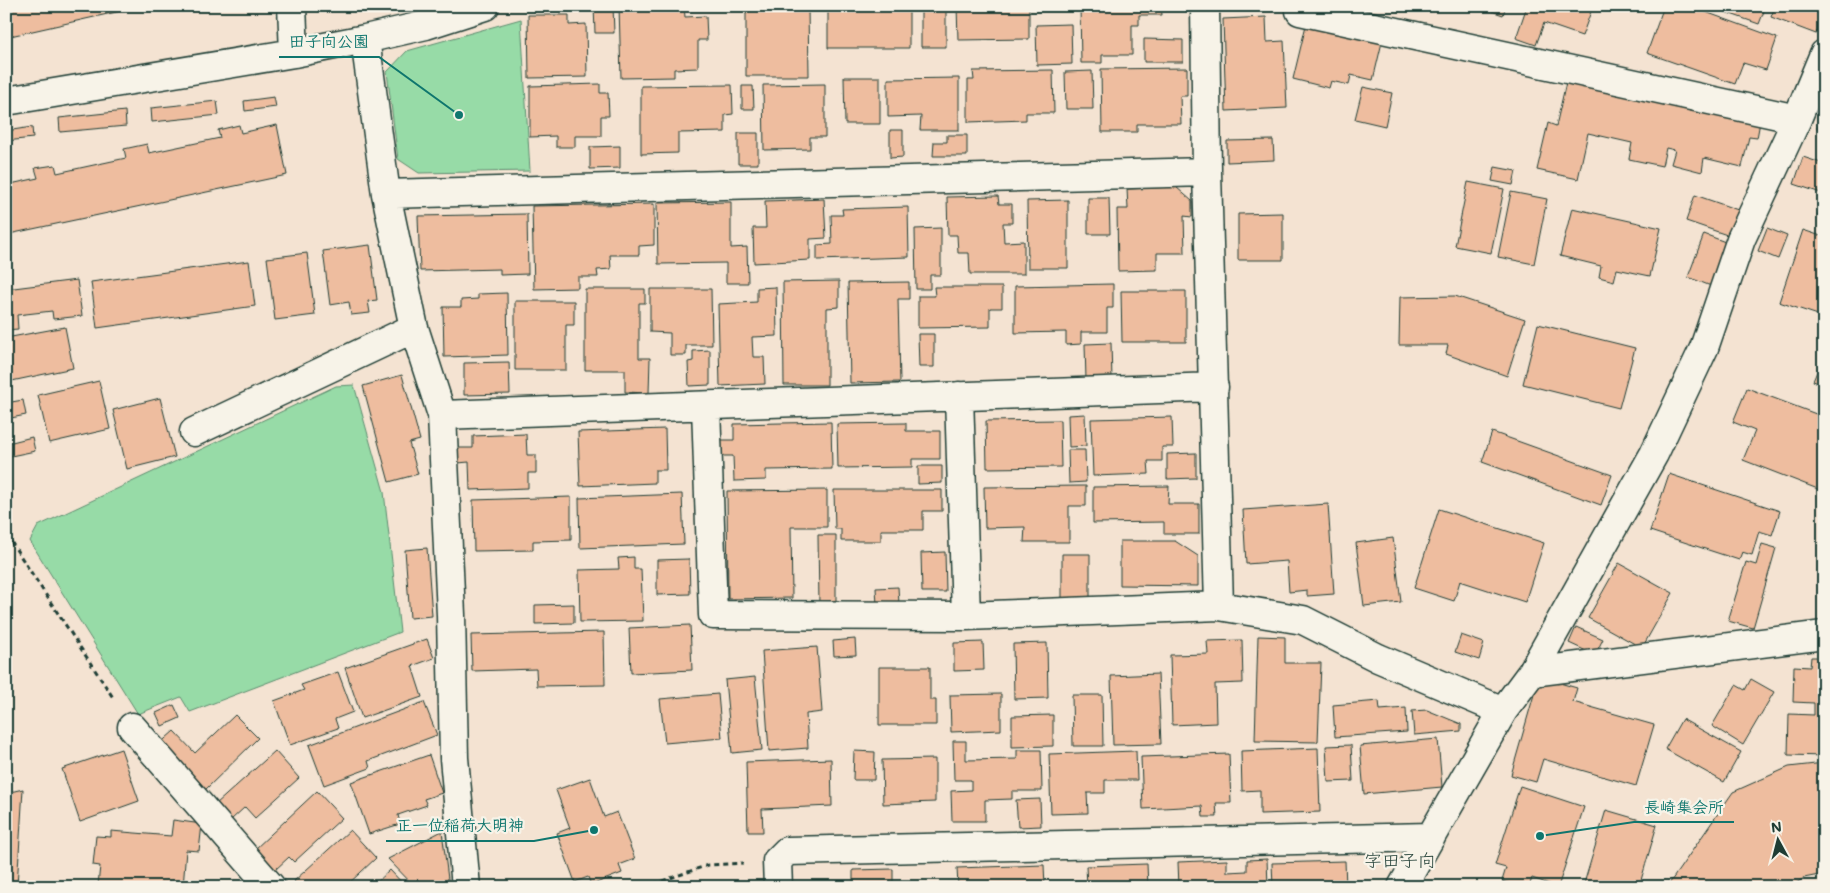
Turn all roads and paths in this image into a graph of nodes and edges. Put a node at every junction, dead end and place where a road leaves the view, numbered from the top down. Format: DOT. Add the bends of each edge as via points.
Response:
graph roads {
  1 [pos="292,6"];
  2 [pos="485,6"];
  3 [pos="1205,6"];
  4 [pos="1300,11"];
  5 [pos="365,39"];
  6 [pos="294,53"];
  7 [pos="1824,54"];
  8 [pos="6,101"];
  9 [pos="1797,119"];
  10 [pos="1207,172"];
  11 [pos="386,194"];
  12 [pos="414,328"];
  13 [pos="1214,386"];
  14 [pos="960,396"];
  15 [pos="706,406"];
  16 [pos="442,415"];
  17 [pos="194,432"];
  18 [pos="6,534"];
  19 [pos="1219,606"];
  20 [pos="966,616"];
  21 [pos="1824,636"];
  22 [pos="1532,672"];
  23 [pos="1503,711"];
  24 [pos="132,727"];
  25 [pos="1430,837"];
  26 [pos="777,874"];
  27 [pos="272,887"];
  28 [pos="466,887"];
  29 [pos="645,887"];
  30 [pos="1402,887"];
  1 -- 6 [label="street"];
  2 -- 5 [label="street" via="426,25"];
  3 -- 10 [label="street"];
  4 -- 9 [label="street"];
  5 -- 6 [label="street"];
  5 -- 11 [label="street"];
  6 -- 8 [label="street"];
  7 -- 9 [label="street"];
  9 -- 22 [label="street" via="1741,239 1704,348 1654,454"];
  10 -- 11 [label="street"];
  10 -- 13 [label="street"];
  11 -- 12 [label="street"];
  12 -- 16 [label="street"];
  12 -- 17 [label="street"];
  13 -- 14 [label="street"];
  13 -- 19 [label="street"];
  14 -- 15 [label="street"];
  14 -- 20 [label="street"];
  15 -- 16 [label="street"];
  15 -- 20 [label="street" via="713,615"];
  16 -- 28 [label="street" via="454,758"];
  18 -- 24 [label="path"];
  19 -- 20 [label="street"];
  19 -- 23 [label="street" via="1303,620 1378,658"];
  21 -- 22 [label="street"];
  22 -- 23 [label="street"];
  23 -- 25 [label="street"];
  24 -- 27 [label="street"];
  25 -- 26 [label="street" via="787,851"];
  25 -- 30 [label="street"];
  26 -- 29 [label="path" via="708,865"];
}
